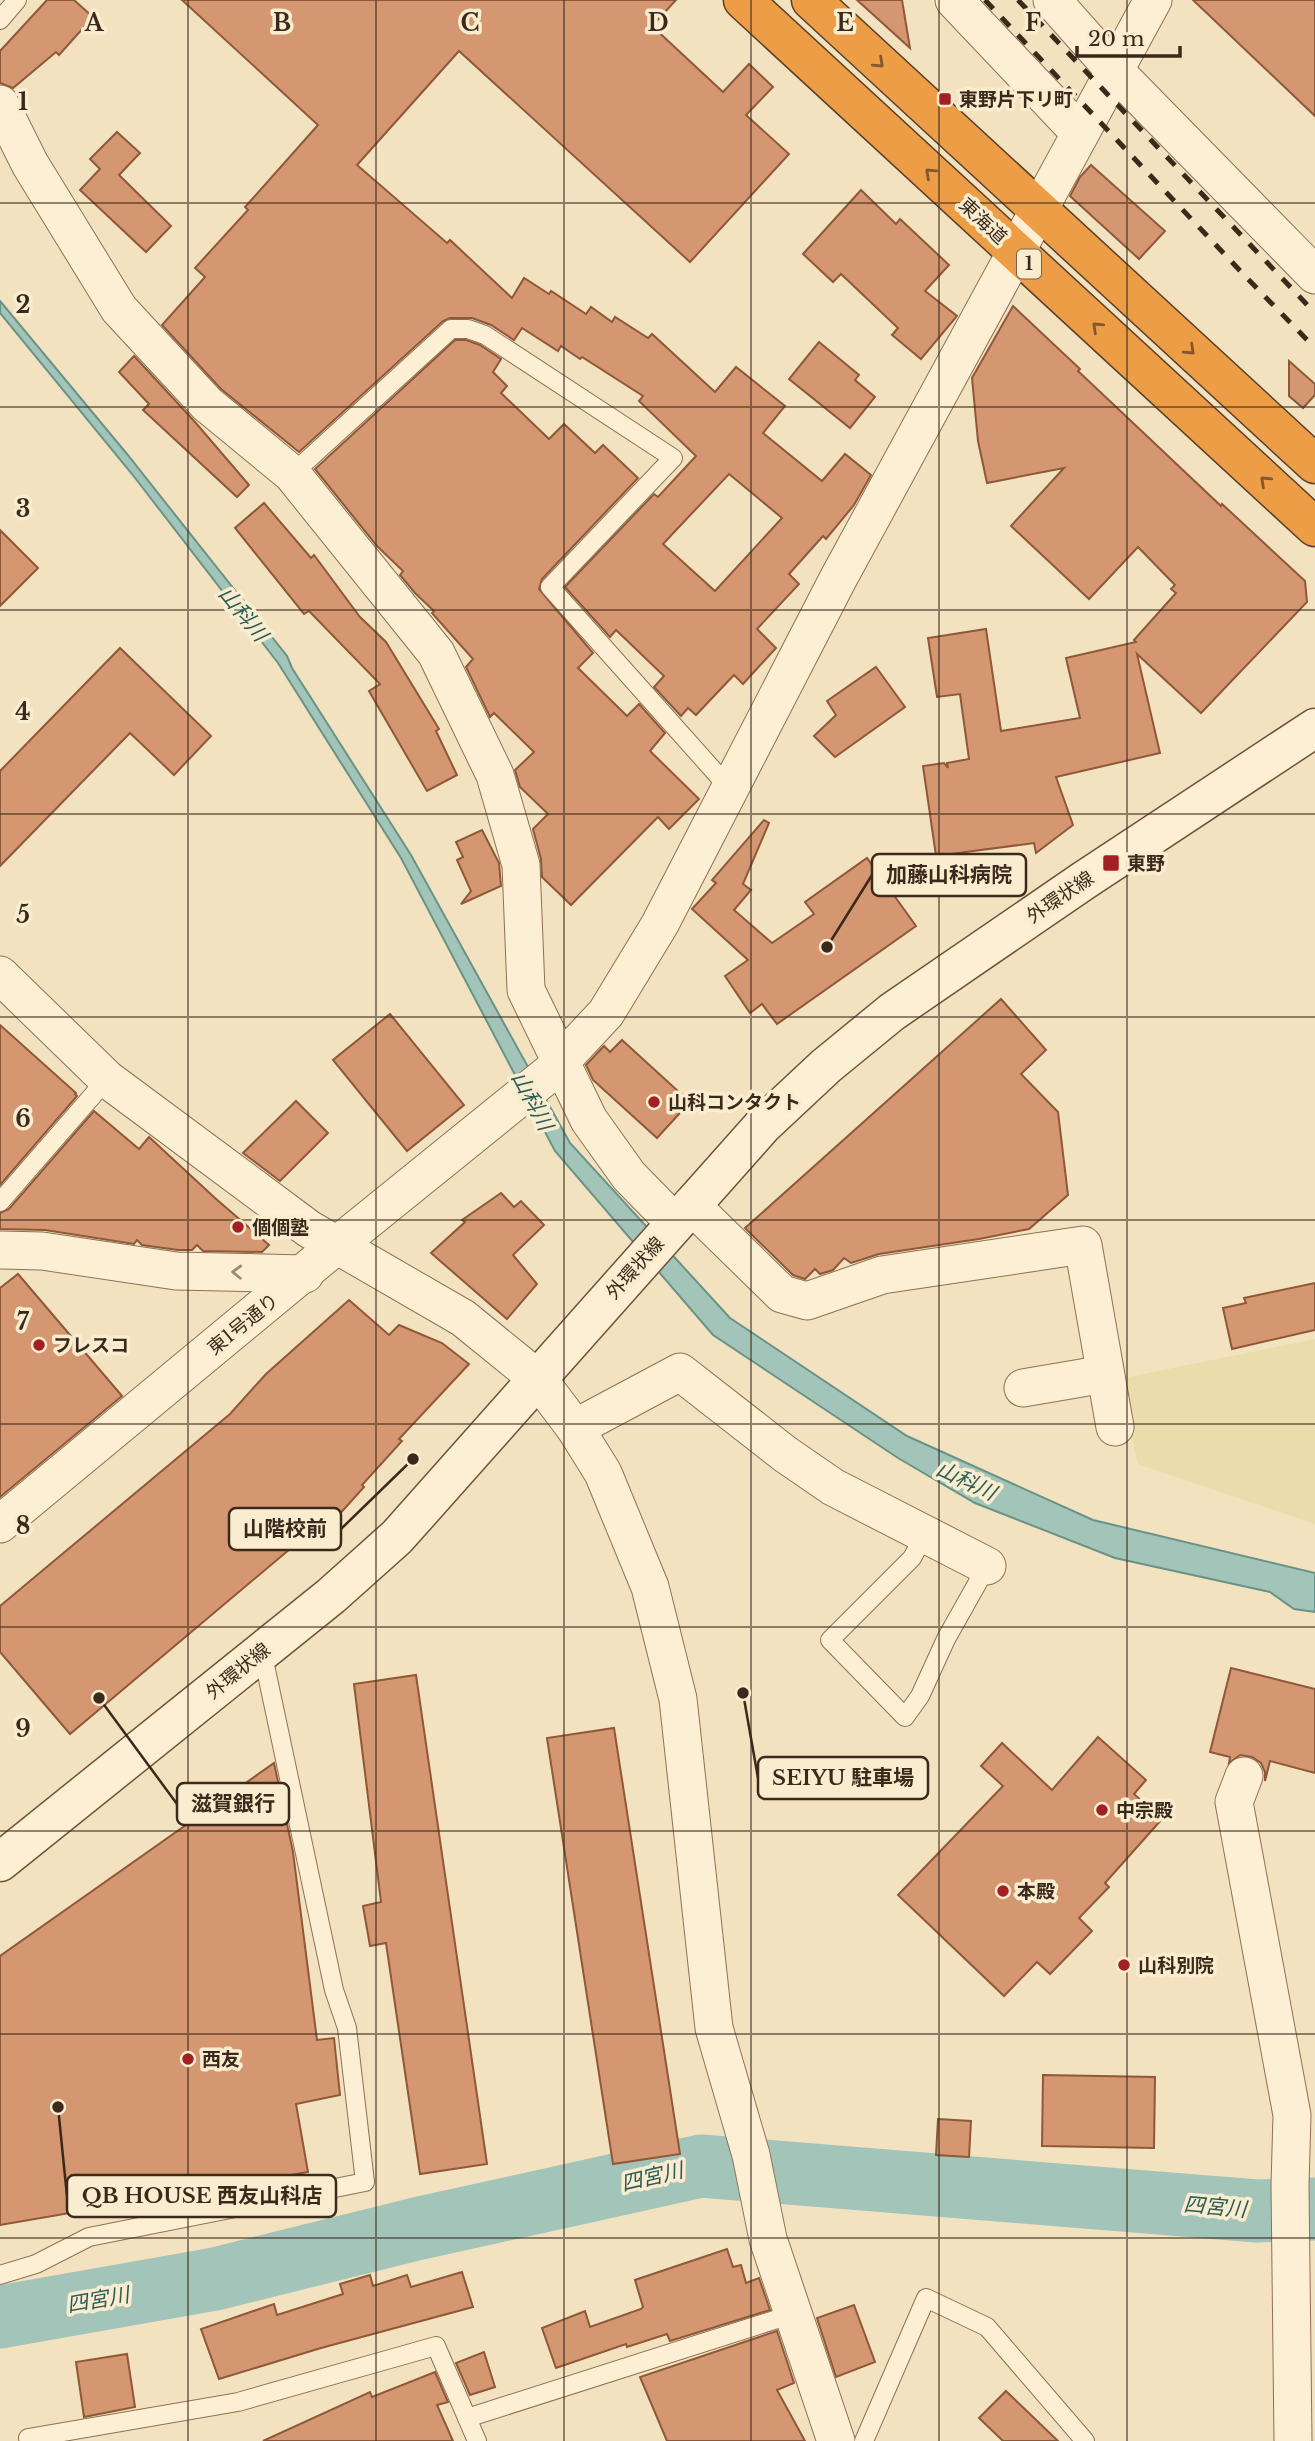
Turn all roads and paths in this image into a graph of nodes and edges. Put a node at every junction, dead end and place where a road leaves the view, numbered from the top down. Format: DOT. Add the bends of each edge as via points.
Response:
graph roads {
  1 [pos="17,0"];
  2 [pos="743,0"];
  3 [pos="810,0"];
  4 [pos="954,0"];
  5 [pos="1052,0"];
  6 [pos="1153,0"];
  7 [pos="0,20"];
  8 [pos="1114,70"];
  9 [pos="0,104"];
  10 [pos="1080,133"];
  11 [pos="1039,210"];
  12 [pos="1016,252"];
  13 [pos="1315,275"];
  14 [pos="1315,464"];
  15 [pos="292,474"];
  16 [pos="1315,527"];
  17 [pos="1315,728"];
  18 [pos="731,790"];
  19 [pos="0,975"];
  20 [pos="557,1068"];
  21 [pos="107,1079"];
  22 [pos="0,1202"];
  23 [pos="678,1220"];
  24 [pos="337,1245"];
  25 [pos="0,1250"];
  26 [pos="305,1274"];
  27 [pos="1105,1374"];
  28 [pos="538,1380"];
  29 [pos="1023,1388"];
  30 [pos="1115,1427"];
  31 [pos="575,1428"];
  32 [pos="0,1524"];
  33 [pos="925,1534"];
  34 [pos="987,1566"];
  35 [pos="262,1651"];
  36 [pos="1244,1776"];
  37 [pos="0,1862"];
  38 [pos="0,2275"];
  39 [pos="793,2314"];
  40 [pos="467,2418"];
  41 [pos="29,2441"];
  42 [pos="477,2441"];
  43 [pos="835,2441"];
  44 [pos="864,2441"];
  45 [pos="1085,2441"];
  46 [pos="1293,2441"];
  1 -- 7 [label="lane"];
  12 -- 2 [label="highway, 東海道 / 1, one-way"];
  3 -- 11 [label="highway, 1, one-way"];
  4 -- 10 [label="street"];
  5 -- 8 [label="street"];
  6 -- 8 [label="street, 東1号通り"];
  8 -- 10 [label="street, 東1号通り"];
  8 -- 13 [label="street"];
  9 -- 15 [label="street" via="30,164 119,309 207,404"];
  10 -- 11 [label="street, 東1号通り"];
  11 -- 12 [label="street, 東1号通り"];
  11 -- 14 [label="highway, 1, one-way"];
  16 -- 12 [label="highway, 東海道 / 1, one-way"];
  12 -- 18 [label="street, 東1号通り" via="838,579"];
  15 -- 18 [label="lane" via="451,329 485,335 673,458 550,587"];
  15 -- 20 [label="street" via="436,653 495,775 521,865 526,990"];
  17 -- 23 [label="street, 外環状線" via="892,1012 764,1124"];
  18 -- 20 [label="street, 東1号通り" via="660,924 606,1013"];
  19 -- 21 [label="street"];
  20 -- 23 [label="street" via="629,1176"];
  20 -- 24 [label="street, 東1号通り"];
  21 -- 22 [label="lane"];
  21 -- 24 [label="street"];
  23 -- 27 [label="street" via="782,1294 807,1301 882,1275 1083,1245"];
  23 -- 28 [label="street, 外環状線"];
  24 -- 26 [label="street, 東1号通り"];
  24 -- 28 [label="street" via="463,1318"];
  26 -- 25 [label="street, one-way" via="176,1271 42,1251"];
  26 -- 32 [label="street, 東1号通り"];
  27 -- 29 [label="street"];
  27 -- 30 [label="street"];
  28 -- 31 [label="street"];
  28 -- 35 [label="street, 外環状線" via="397,1537"];
  31 -- 33 [label="street" via="680,1371 833,1487"];
  31 -- 39 [label="street" via="603,1473 650,1587 678,1699 714,2028 751,2155 768,2239"];
  33 -- 34 [label="street"];
  33 -- 34 [label="lane" via="912,1558 830,1640 905,1717"];
  35 -- 37 [label="street, 外環状線"];
  35 -- 38 [label="lane" via="334,1990 348,2028 365,2182 89,2236 36,2264"];
  36 -- 46 [label="street" via="1234,1801 1292,2115"];
  39 -- 40 [label="lane"];
  39 -- 43 [label="street"];
  40 -- 41 [label="lane" via="436,2346 239,2403"];
  40 -- 42 [label="lane"];
  44 -- 45 [label="lane" via="926,2298 987,2327"];
}
